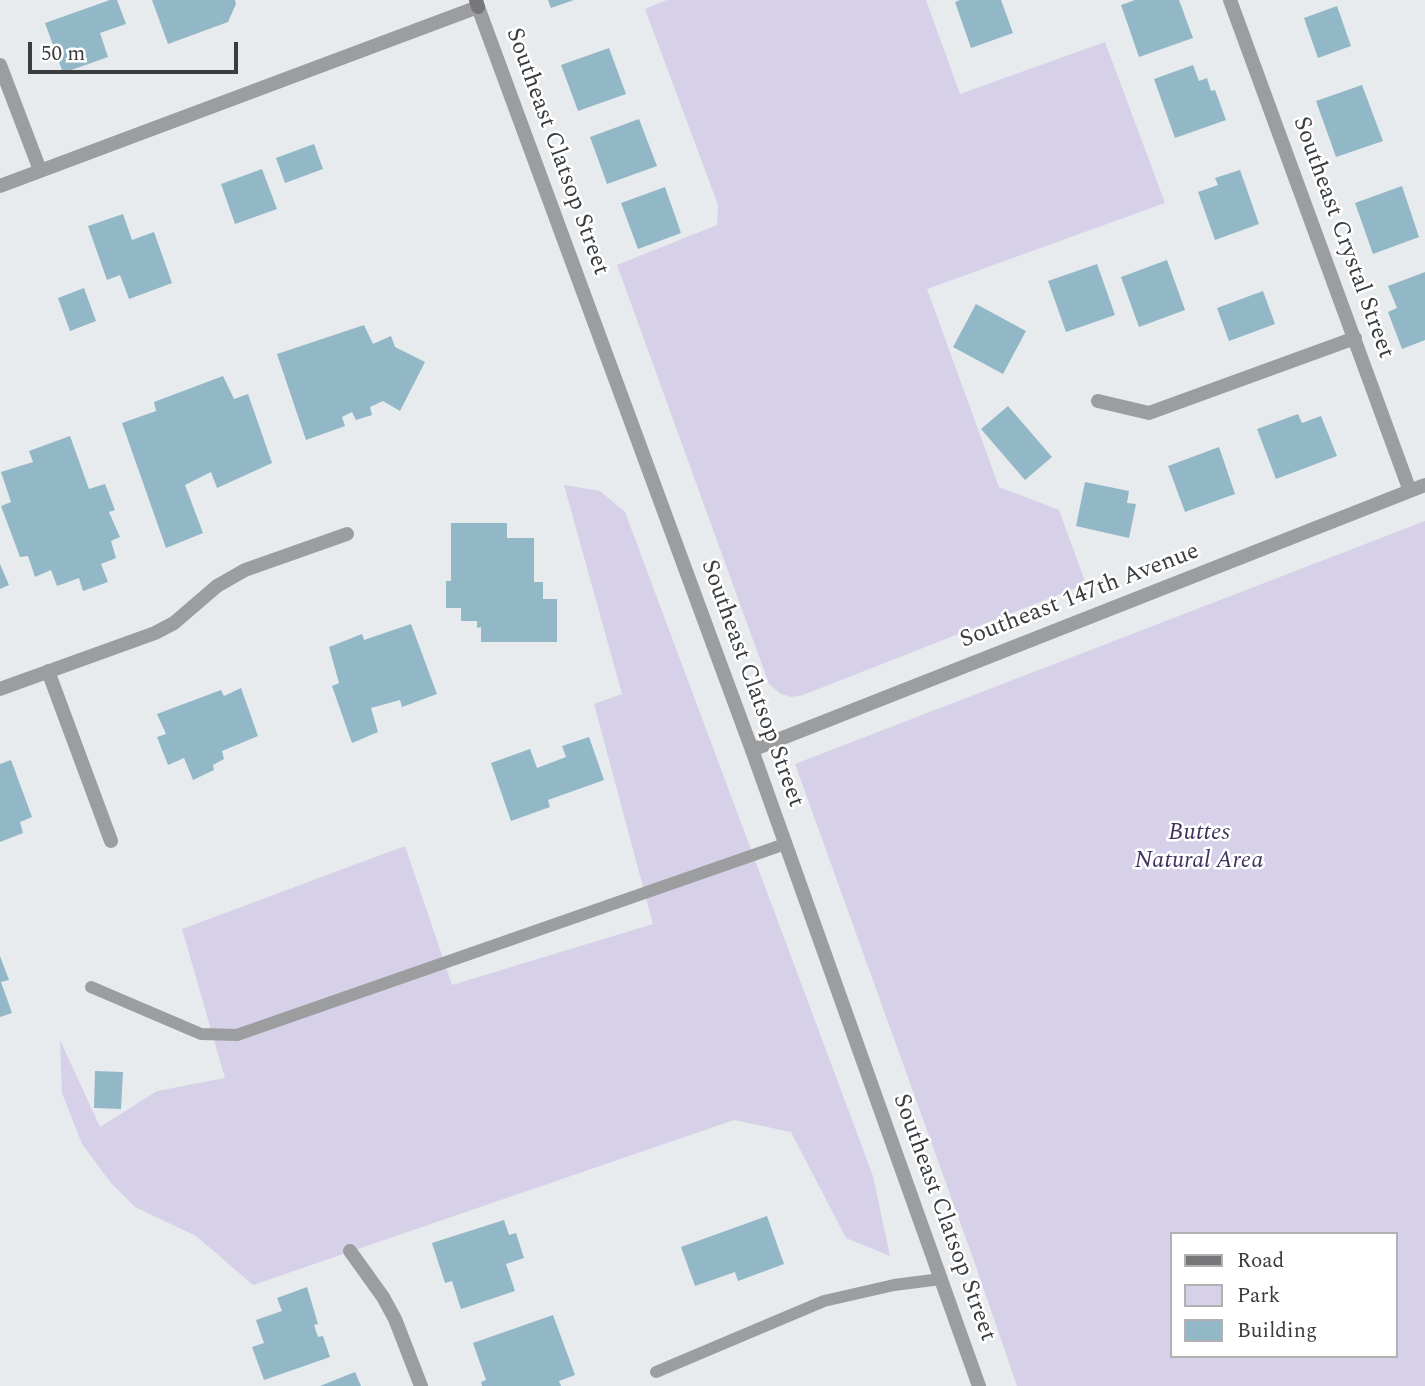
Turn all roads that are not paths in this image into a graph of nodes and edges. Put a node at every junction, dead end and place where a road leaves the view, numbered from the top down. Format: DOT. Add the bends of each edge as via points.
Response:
graph roads {
  1 [pos="1230,0"];
  2 [pos="477,3"];
  3 [pos="0,65"];
  4 [pos="40,170"];
  5 [pos="0,186"];
  6 [pos="1355,338"];
  7 [pos="1098,401"];
  8 [pos="1425,485"];
  9 [pos="1410,491"];
  10 [pos="347,534"];
  11 [pos="48,671"];
  12 [pos="0,690"];
  13 [pos="752,750"];
  14 [pos="111,841"];
  15 [pos="785,844"];
  16 [pos="90,987"];
  17 [pos="350,1251"];
  18 [pos="941,1279"];
  19 [pos="656,1372"];
  20 [pos="421,1386"];
  21 [pos="979,1386"];
  1 -- 6 [label="street, Southeast Crystal Street"];
  2 -- 4 [label="street"];
  2 -- 13 [label="street, Southeast Clatsop Street"];
  3 -- 4 [label="street"];
  4 -- 5 [label="street"];
  6 -- 7 [label="street" via="1149,413"];
  6 -- 9 [label="street, Southeast Crystal Street"];
  8 -- 9 [label="street, Southeast 147th Avenue"];
  9 -- 13 [label="street, Southeast 147th Avenue"];
  10 -- 11 [label="street" via="246,570 217,586 174,623"];
  11 -- 12 [label="street"];
  11 -- 14 [label="street"];
  13 -- 15 [label="street, Southeast Clatsop Street"];
  15 -- 16 [label="lane" via="237,1035 201,1034"];
  15 -- 18 [label="street, Southeast Clatsop Street"];
  17 -- 20 [label="street" via="395,1319"];
  18 -- 19 [label="lane" via="824,1301"];
  18 -- 21 [label="street, Southeast Clatsop Street"];
}
